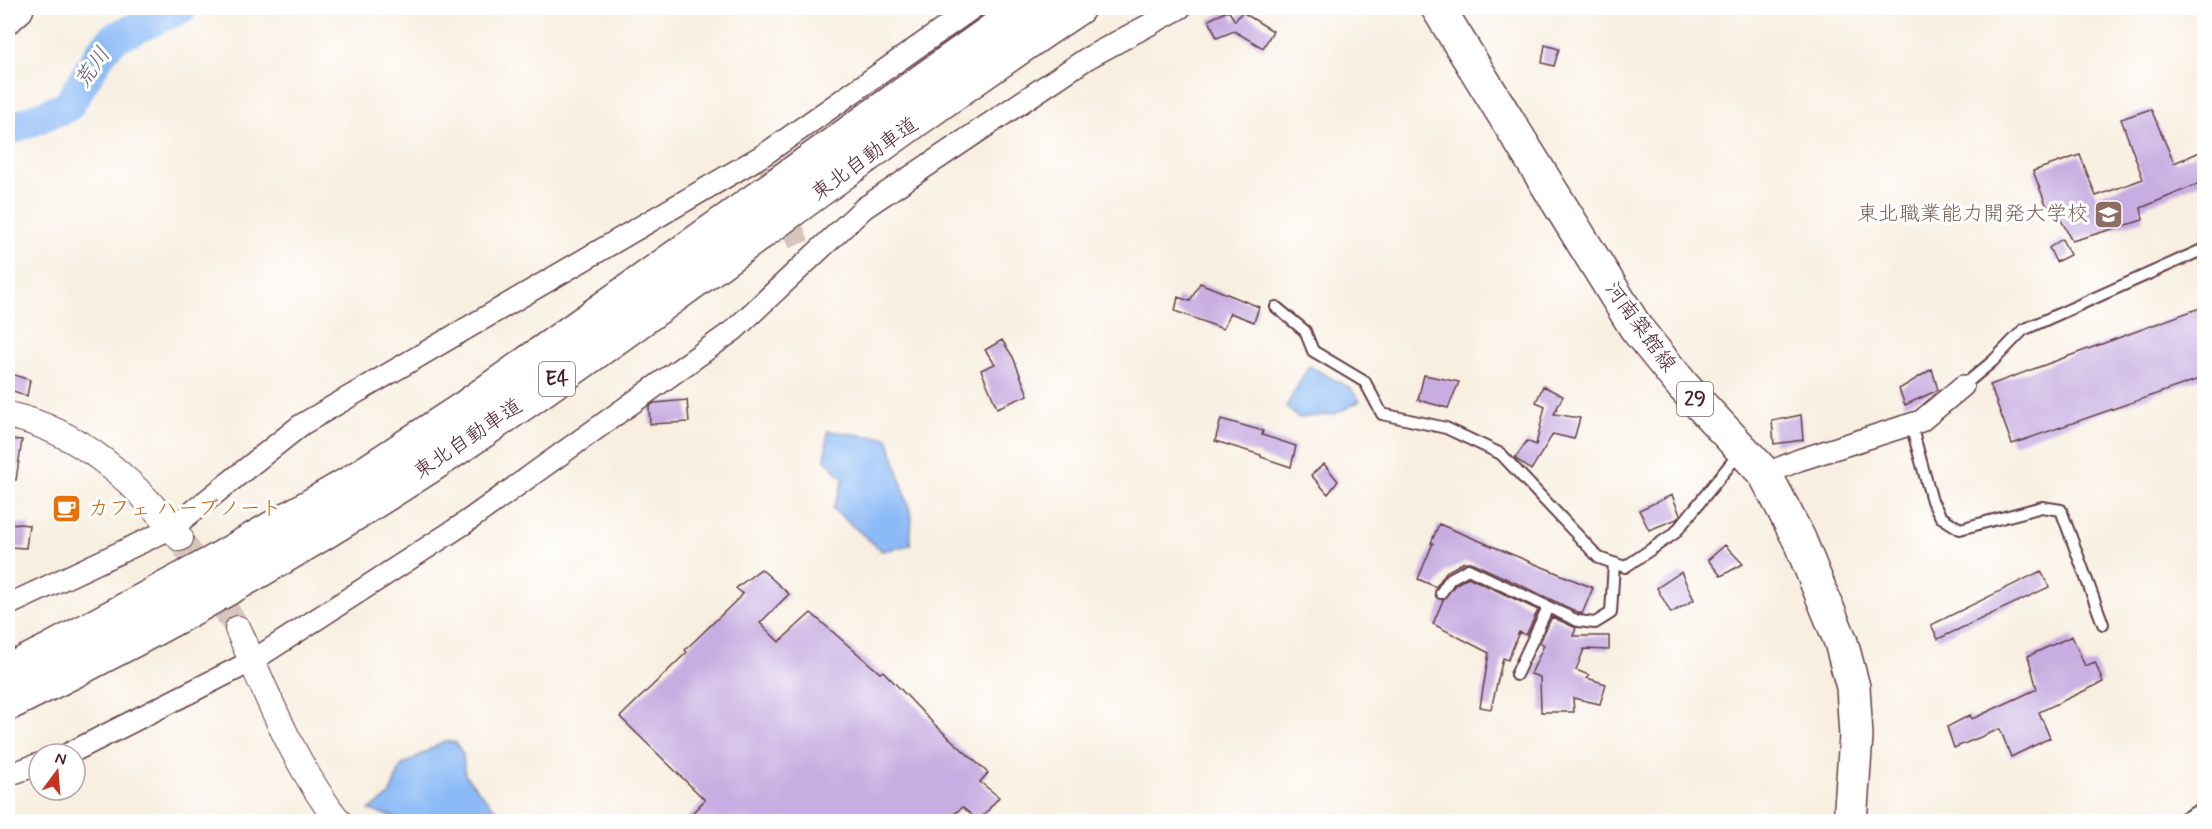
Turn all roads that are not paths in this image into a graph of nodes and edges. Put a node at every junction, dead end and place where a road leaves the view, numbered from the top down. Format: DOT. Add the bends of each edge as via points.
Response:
graph roads {
  1 [pos="17,8"];
  2 [pos="973,8"];
  3 [pos="1024,8"];
  4 [pos="1078,8"];
  5 [pos="1180,8"];
  6 [pos="1438,8"];
  7 [pos="8,16"];
  8 [pos="2205,249"];
  9 [pos="1276,307"];
  10 [pos="1963,386"];
  11 [pos="8,415"];
  12 [pos="1911,425"];
  13 [pos="1743,449"];
  14 [pos="1765,474"];
  15 [pos="176,533"];
  16 [pos="1614,563"];
  17 [pos="1441,593"];
  18 [pos="8,604"];
  19 [pos="1548,607"];
  20 [pos="2103,624"];
  21 [pos="238,629"];
  22 [pos="252,661"];
  23 [pos="8,671"];
  24 [pos="1516,675"];
  25 [pos="8,704"];
  26 [pos="87,744"];
  27 [pos="27,768"];
  28 [pos="8,775"];
  29 [pos="2205,807"];
  30 [pos="339,822"];
  31 [pos="1850,822"];
  32 [pos="2177,822"];
  1 -- 7 [label="main road"];
  2 -- 15 [label="street" via="767,161 301,425"];
  3 -- 23 [label="main road, 東北自動車道 / E4" via="476,400 353,481 212,563"];
  4 -- 25 [label="main road, 東北自動車道 / E4" via="485,430 228,589"];
  5 -- 22 [label="street" via="1086,59 864,208 805,254 725,337 462,525"];
  6 -- 13 [label="main road, 河南築館線 / 29" via="1636,328 1683,386"];
  8 -- 10 [label="lane" via="2023,330"];
  9 -- 16 [label="lane" via="1305,331 1313,351 1365,382 1382,414 1446,428 1501,454 1599,558"];
  10 -- 12 [label="street"];
  11 -- 15 [label="street" via="63,434 111,465"];
  12 -- 14 [label="street"];
  12 -- 20 [label="lane" via="1932,501 1941,517 1960,529 2042,507 2061,510"];
  13 -- 14 [label="main road, 河南築館線 / 29"];
  13 -- 16 [label="lane" via="1675,533 1625,567"];
  14 -- 31 [label="main road, 河南築館線 / 29" via="1799,539 1841,642 1853,687 1856,736"];
  15 -- 18 [label="street"];
  16 -- 19 [label="lane" via="1611,613 1595,623 1578,621"];
  17 -- 19 [label="lane" via="1450,579 1468,569"];
  19 -- 24 [label="lane"];
  21 -- 22 [label="street"];
  22 -- 26 [label="street"];
  22 -- 30 [label="street" via="282,727"];
  27 -- 28 [label="street"];
  29 -- 32 [label="lane"];
}
